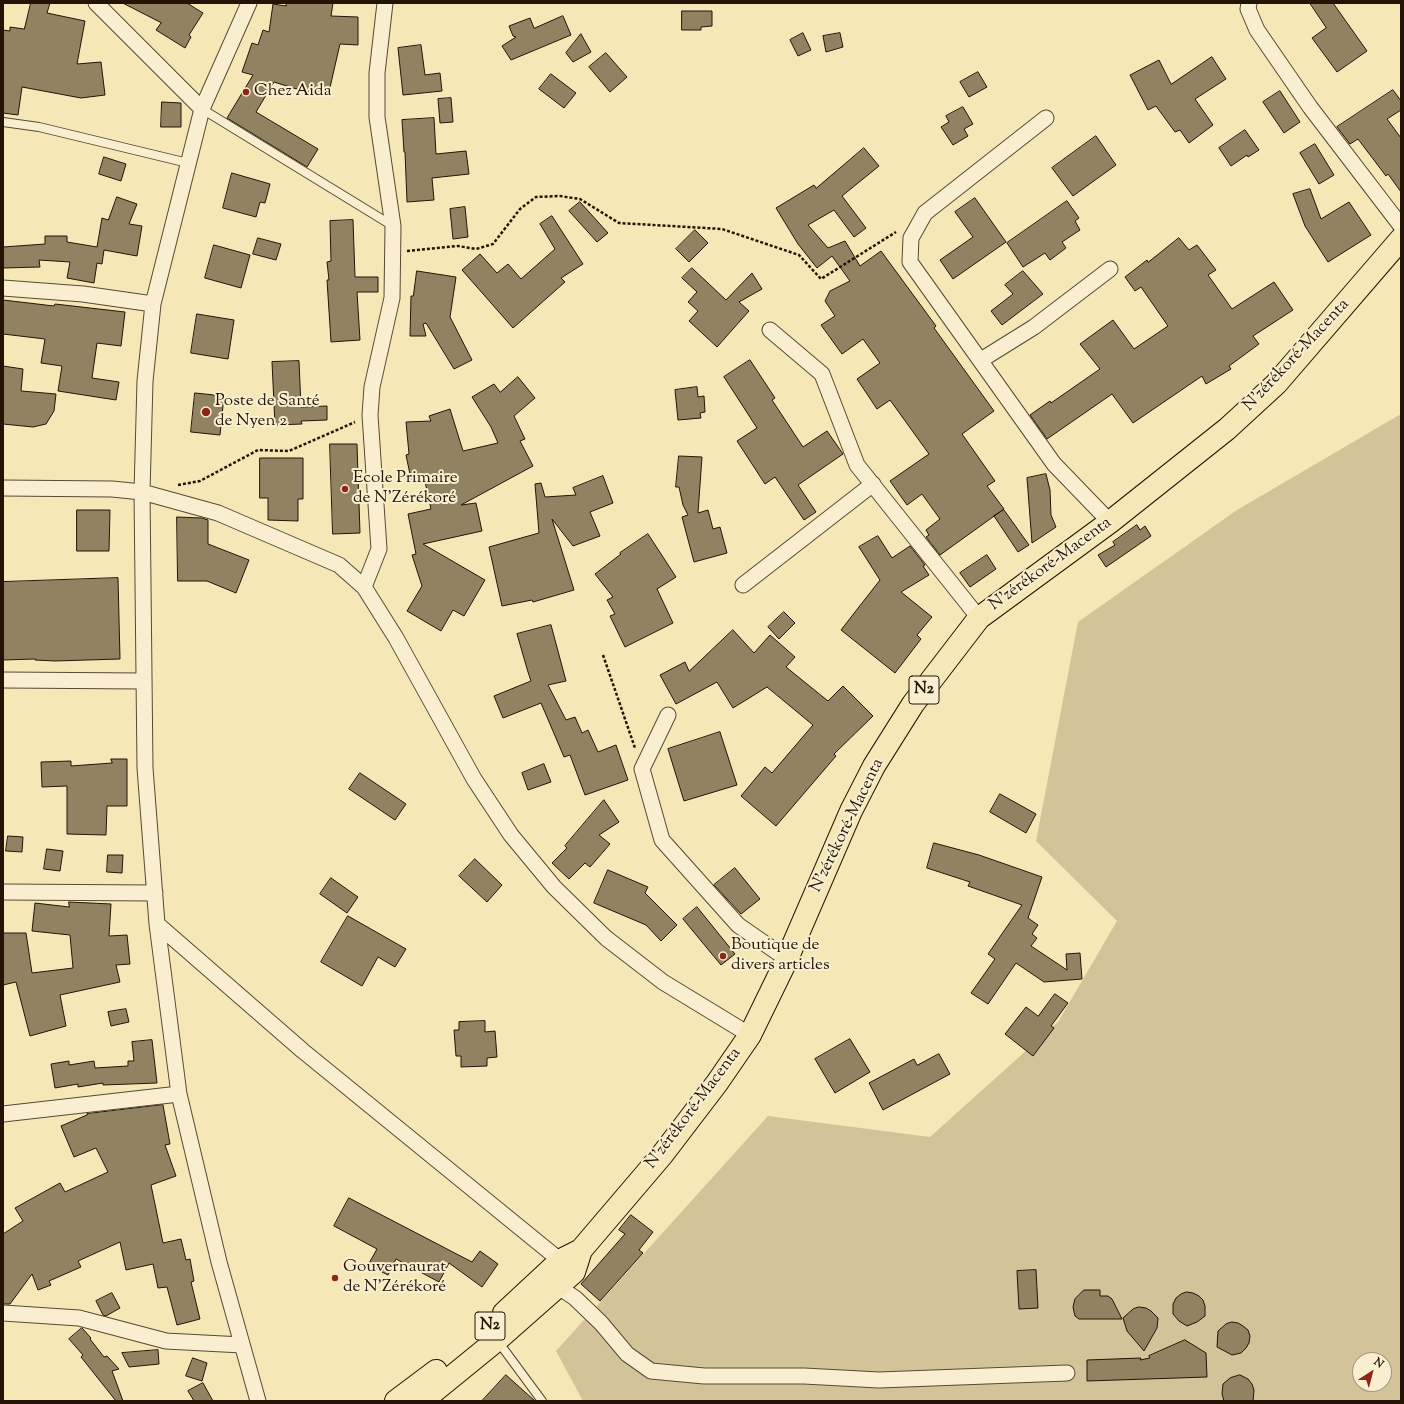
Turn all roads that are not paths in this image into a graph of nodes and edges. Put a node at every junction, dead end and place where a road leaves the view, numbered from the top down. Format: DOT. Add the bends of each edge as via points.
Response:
graph roads {
  1 [pos="96,3"];
  2 [pos="249,3"];
  3 [pos="385,3"];
  4 [pos="1249,3"];
  5 [pos="202,109"];
  6 [pos="1046,118"];
  7 [pos="3,122"];
  8 [pos="188,163"];
  9 [pos="393,226"];
  10 [pos="1401,226"];
  11 [pos="1401,239"];
  12 [pos="1110,269"];
  13 [pos="3,288"];
  14 [pos="153,304"];
  15 [pos="770,330"];
  16 [pos="981,360"];
  17 [pos="873,484"];
  18 [pos="3,488"];
  19 [pos="142,492"];
  20 [pos="1110,522"];
  21 [pos="743,585"];
  22 [pos="364,587"];
  23 [pos="979,618"];
  24 [pos="3,680"];
  25 [pos="144,681"];
  26 [pos="668,715"];
  27 [pos="3,892"];
  28 [pos="155,893"];
  29 [pos="157,924"];
  30 [pos="787,959"];
  31 [pos="750,1035"];
  32 [pos="179,1094"];
  33 [pos="3,1114"];
  34 [pos="567,1266"];
  35 [pos="557,1286"];
  36 [pos="3,1312"];
  37 [pos="496,1340"];
  38 [pos="242,1345"];
  39 [pos="1067,1373"];
  40 [pos="258,1401"];
  41 [pos="396,1401"];
  42 [pos="422,1401"];
  43 [pos="542,1401"];
  1 -- 5 [label="street"];
  2 -- 5 [label="street"];
  3 -- 9 [label="street" via="377,73 377,117"];
  4 -- 10 [label="street" via="1248,9 1257,30 1310,106"];
  5 -- 8 [label="street"];
  5 -- 9 [label="lane"];
  6 -- 16 [label="street" via="925,213 911,238 910,262"];
  7 -- 8 [label="lane" via="39,127"];
  8 -- 14 [label="street"];
  9 -- 22 [label="street" via="392,298 372,387 370,415 379,549"];
  11 -- 20 [label="highway, N'zérékoré-Macenta / N2" via="1276,384 1227,429"];
  12 -- 16 [label="street" via="1034,327"];
  13 -- 14 [label="street" via="83,294"];
  14 -- 19 [label="street" via="145,380"];
  15 -- 17 [label="street" via="822,374 857,465"];
  16 -- 20 [label="street" via="1054,464"];
  17 -- 21 [label="street"];
  17 -- 23 [label="street"];
  18 -- 19 [label="street" via="112,489"];
  19 -- 22 [label="street" via="218,513 339,566"];
  19 -- 25 [label="street"];
  20 -- 23 [label="highway, N'zérékoré-Macenta / N2"];
  22 -- 31 [label="street" via="396,638 474,778 511,835 554,887 606,938 663,982"];
  23 -- 30 [label="highway, N'zérékoré-Macenta / N2" via="913,704 874,766 851,811"];
  24 -- 25 [label="street"];
  25 -- 28 [label="street" via="145,768"];
  26 -- 30 [label="street" via="642,769 662,840 738,925"];
  27 -- 28 [label="street"];
  28 -- 29 [label="street"];
  29 -- 32 [label="street"];
  29 -- 34 [label="street" via="303,1051"];
  30 -- 31 [label="highway, N'zérékoré-Macenta / N2"];
  31 -- 34 [label="highway, N'zérékoré-Macenta / N2" via="662,1155"];
  32 -- 33 [label="street"];
  32 -- 38 [label="street" via="219,1262"];
  34 -- 35 [label="highway, N'zérékoré-Macenta / N2"];
  34 -- 41 [label="highway, N'zérékoré-Macenta / N2"];
  35 -- 37 [label="highway, N'zérékoré-Macenta / N2"];
  35 -- 39 [label="street" via="575,1298 601,1323 627,1354 651,1371 704,1376 804,1376 880,1380"];
  36 -- 38 [label="street" via="78,1318 166,1341"];
  37 -- 42 [label="highway, N'zérékoré-Macenta / N2"];
  37 -- 43 [label="lane"];
  38 -- 40 [label="street"];
}
